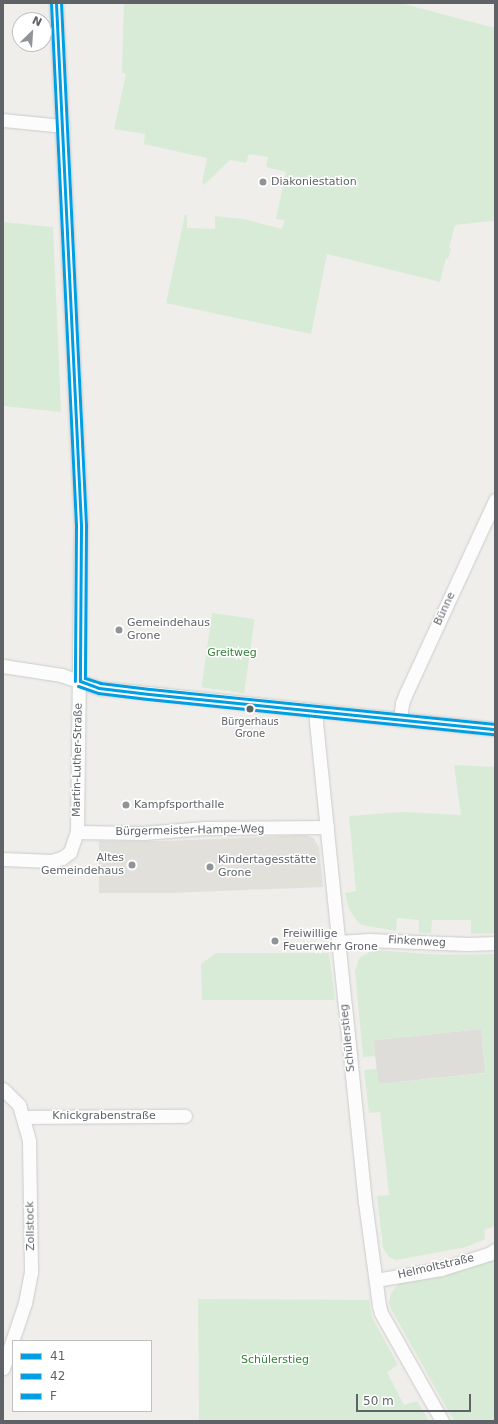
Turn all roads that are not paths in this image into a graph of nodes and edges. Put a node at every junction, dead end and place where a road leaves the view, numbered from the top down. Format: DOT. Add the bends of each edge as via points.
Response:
graph roads {
  1 [pos="56,3"];
  2 [pos="3,120"];
  3 [pos="63,126"];
  4 [pos="495,500"];
  5 [pos="3,666"];
  6 [pos="80,681"];
  7 [pos="316,712"];
  8 [pos="400,720"];
  9 [pos="495,729"];
  10 [pos="327,827"];
  11 [pos="75,838"];
  12 [pos="3,859"];
  13 [pos="339,942"];
  14 [pos="495,943"];
  15 [pos="3,1089"];
  16 [pos="24,1116"];
  17 [pos="185,1116"];
  18 [pos="495,1250"];
  19 [pos="376,1280"];
  20 [pos="12,1340"];
  21 [pos="12,1341"];
  22 [pos="3,1368"];
  23 [pos="442,1421"];
  1 -- 3 [label="street, Martin-Luther-Straße"];
  2 -- 3 [label="street"];
  3 -- 6 [label="street, Martin-Luther-Straße" via="81,524"];
  4 -- 8 [label="street, Bünne" via="406,693"];
  5 -- 6 [label="street" via="61,675"];
  6 -- 7 [label="street" via="99,688"];
  6 -- 11 [label="street, Martin-Luther-Straße"];
  7 -- 8 [label="street"];
  7 -- 10 [label="street, Schülerstieg"];
  8 -- 9 [label="street"];
  10 -- 11 [label="street, Bürgermeister-Hampe-Weg" via="205,828"];
  10 -- 13 [label="street, Schülerstieg"];
  11 -- 12 [label="street" via="70,852 62,858 51,861"];
  13 -- 14 [label="street, Finkenweg" via="369,940"];
  13 -- 19 [label="street, Schülerstieg" via="365,1202"];
  15 -- 16 [label="street, Zollstock" via="19,1105"];
  16 -- 17 [label="street, Knickgrabenstraße"];
  16 -- 20 [label="street, Zollstock" via="30,1141 31,1272 25,1303"];
  18 -- 19 [label="street, Helmoltstraße" via="441,1268"];
  19 -- 23 [label="street, Schülerstieg" via="381,1313"];
  21 -- 22 [label="street, Zollstock"];
}
